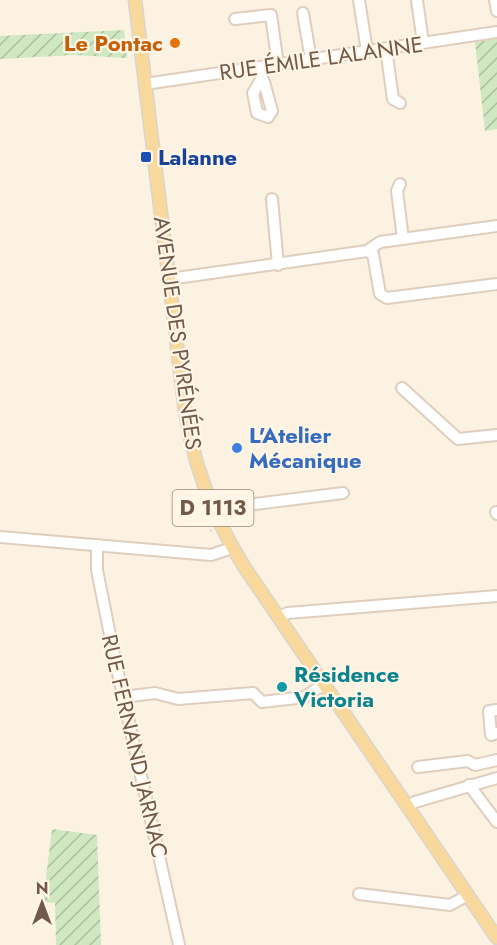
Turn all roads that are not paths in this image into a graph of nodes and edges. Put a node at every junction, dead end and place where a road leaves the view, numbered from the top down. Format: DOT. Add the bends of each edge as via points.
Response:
graph roads {
  1 [pos="135,0"];
  2 [pos="359,0"];
  3 [pos="417,0"];
  4 [pos="495,0"];
  5 [pos="497,11"];
  6 [pos="303,13"];
  7 [pos="235,19"];
  8 [pos="497,32"];
  9 [pos="423,43"];
  10 [pos="386,49"];
  11 [pos="367,51"];
  12 [pos="311,60"];
  13 [pos="278,65"];
  14 [pos="145,84"];
  15 [pos="400,103"];
  16 [pos="400,184"];
  17 [pos="272,199"];
  18 [pos="497,226"];
  19 [pos="403,239"];
  20 [pos="367,251"];
  21 [pos="278,265"];
  22 [pos="169,279"];
  23 [pos="497,284"];
  24 [pos="402,388"];
  25 [pos="497,435"];
  26 [pos="343,493"];
  27 [pos="216,516"];
  28 [pos="0,537"];
  29 [pos="97,545"];
  30 [pos="232,548"];
  31 [pos="497,596"];
  32 [pos="278,617"];
  33 [pos="324,684"];
  34 [pos="123,697"];
  35 [pos="497,710"];
  36 [pos="497,734"];
  37 [pos="497,760"];
  38 [pos="418,767"];
  39 [pos="497,778"];
  40 [pos="469,785"];
  41 [pos="407,807"];
  42 [pos="497,822"];
  43 [pos="359,894"];
  44 [pos="468,895"];
  45 [pos="497,938"];
  46 [pos="179,945"];
  1 -- 14 [label="main road, AVENUE DES PYRÉNÉES / D 1113"];
  2 -- 11 [label="street"];
  3 -- 9 [label="street"];
  4 -- 5 [label="street"];
  6 -- 12 [label="street"];
  7 -- 13 [label="street" via="272,15"];
  8 -- 9 [label="street, RUE ÉMILE LALANNE"];
  9 -- 10 [label="street, RUE ÉMILE LALANNE"];
  10 -- 11 [label="street, RUE ÉMILE LALANNE"];
  10 -- 15 [label="street" via="393,99"];
  11 -- 12 [label="street, RUE ÉMILE LALANNE"];
  12 -- 13 [label="street, RUE ÉMILE LALANNE"];
  13 -- 14 [label="street, RUE ÉMILE LALANNE" via="261,73"];
  14 -- 22 [label="main road, AVENUE DES PYRÉNÉES / D 1113"];
  16 -- 19 [label="street" via="397,191"];
  17 -- 21 [label="street"];
  18 -- 19 [label="street"];
  19 -- 20 [label="street" via="380,242"];
  20 -- 21 [label="street"];
  20 -- 23 [label="street" via="373,254 380,294 387,298"];
  21 -- 22 [label="street"];
  22 -- 27 [label="main road, AVENUE DES PYRÉNÉES / D 1113" via="188,429 198,470"];
  24 -- 25 [label="street" via="458,439"];
  26 -- 27 [label="street" via="239,506"];
  27 -- 30 [label="main road, AVENUE DES PYRÉNÉES / D 1113"];
  28 -- 29 [label="street"];
  29 -- 30 [label="street" via="210,555"];
  29 -- 34 [label="street, RUE FERNAND JARNAC" via="97,570"];
  30 -- 32 [label="main road, AVENUE DES PYRÉNÉES / D 1113"];
  31 -- 32 [label="street" via="288,613"];
  32 -- 33 [label="main road, AVENUE DES PYRÉNÉES / D 1113"];
  33 -- 34 [label="street" via="305,697 262,702 253,693 178,699 154,693"];
  33 -- 41 [label="main road, AVENUE DES PYRÉNÉES / D 1113"];
  34 -- 46 [label="street, RUE FERNAND JARNAC"];
  35 -- 36 [label="street" via="489,711 491,735"];
  37 -- 38 [label="street" via="475,765 468,761"];
  39 -- 40 [label="street"];
  40 -- 41 [label="street"];
  40 -- 42 [label="street"];
  41 -- 44 [label="main road, AVENUE DES PYRÉNÉES / D 1113"];
  43 -- 44 [label="street" via="450,905"];
  44 -- 45 [label="main road, AVENUE DES PYRÉNÉES / D 1113"];
}
